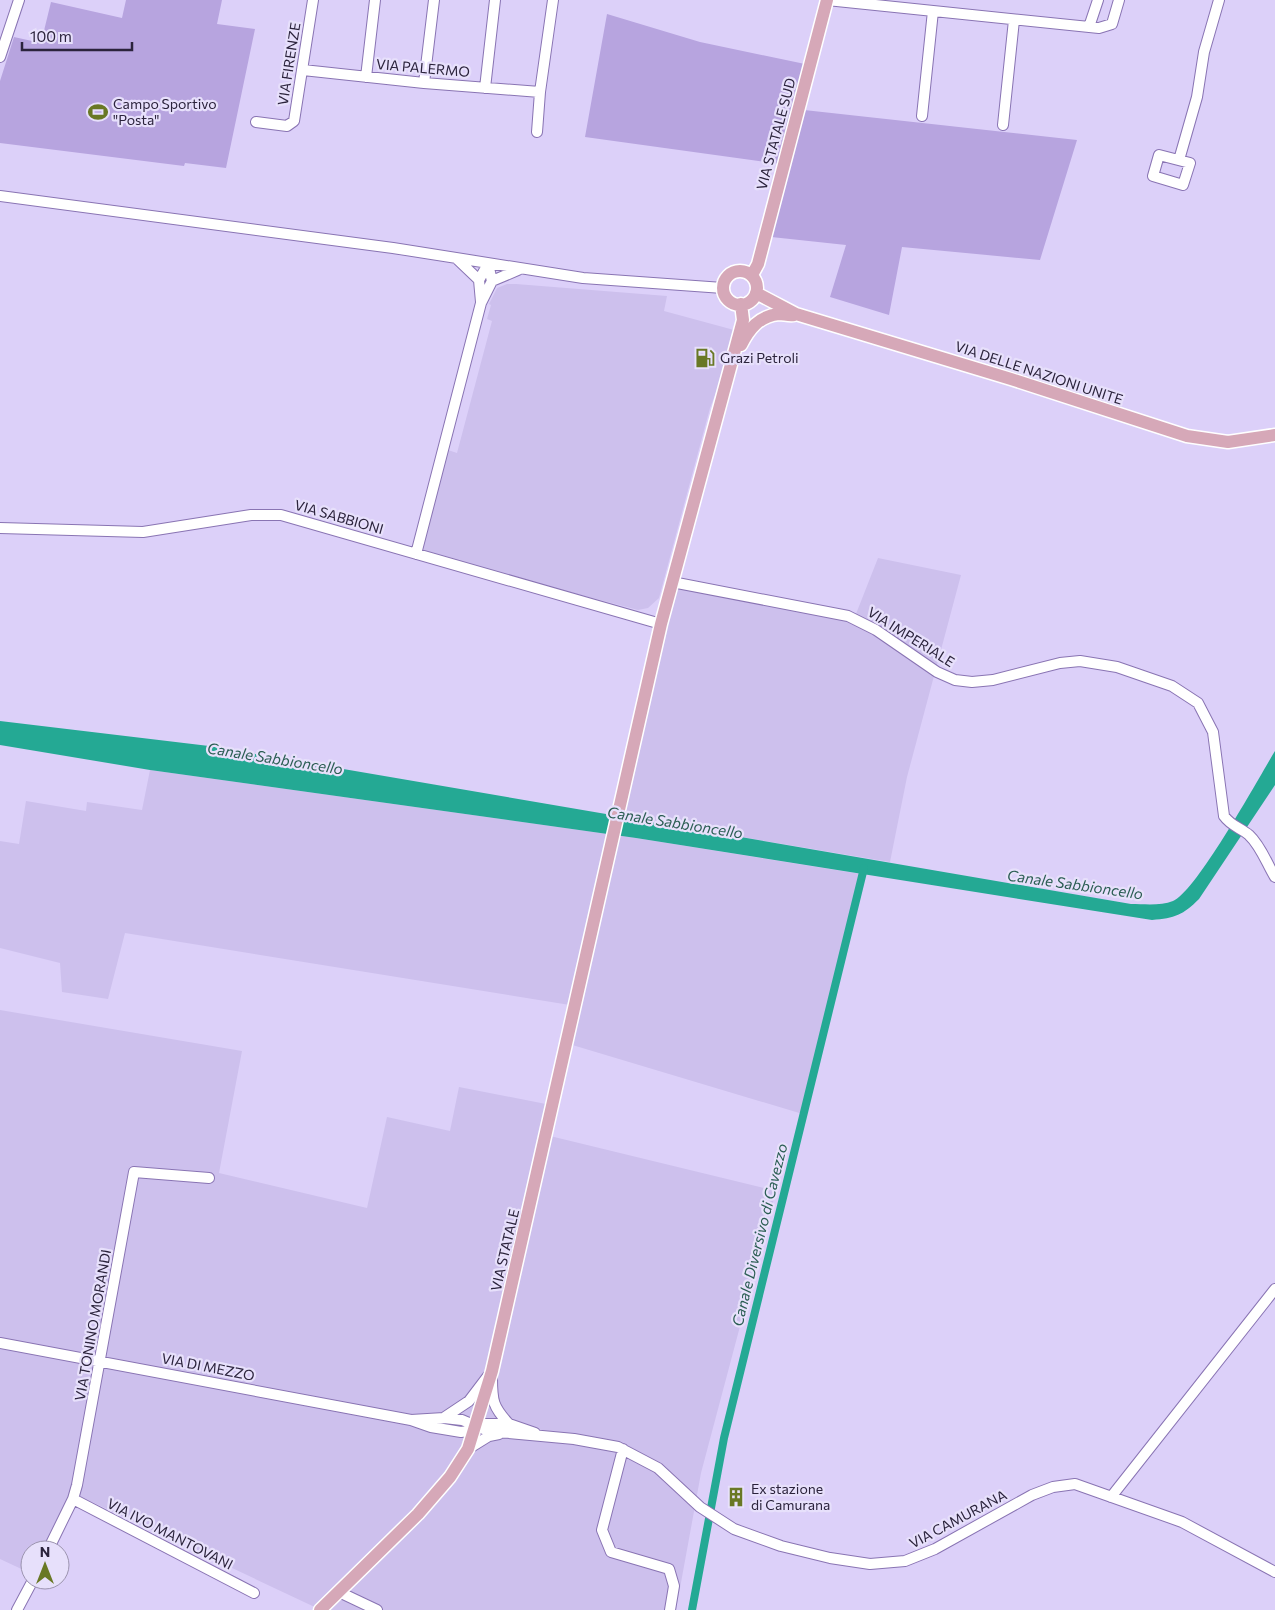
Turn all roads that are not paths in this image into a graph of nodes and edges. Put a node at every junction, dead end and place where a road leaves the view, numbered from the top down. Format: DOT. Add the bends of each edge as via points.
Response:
graph roads {
  1 [pos="19,0"];
  2 [pos="313,0"];
  3 [pos="375,0"];
  4 [pos="434,0"];
  5 [pos="495,0"];
  6 [pos="553,0"];
  7 [pos="827,0"];
  8 [pos="1098,0"];
  9 [pos="1119,0"];
  10 [pos="1219,0"];
  11 [pos="933,11"];
  12 [pos="1014,20"];
  13 [pos="1090,27"];
  14 [pos="0,57"];
  15 [pos="303,70"];
  16 [pos="366,77"];
  17 [pos="424,83"];
  18 [pos="486,88"];
  19 [pos="540,92"];
  20 [pos="922,116"];
  21 [pos="256,122"];
  22 [pos="1003,125"];
  23 [pos="537,132"];
  24 [pos="1179,160"];
  25 [pos="0,196"];
  26 [pos="456,259"];
  27 [pos="488,264"];
  28 [pos="520,269"];
  29 [pos="752,275"];
  30 [pos="479,280"];
  31 [pos="492,281"];
  32 [pos="723,288"];
  33 [pos="756,293"];
  34 [pos="481,303"];
  35 [pos="741,304"];
  36 [pos="796,314"];
  37 [pos="731,366"];
  38 [pos="1275,435"];
  39 [pos="0,528"];
  40 [pos="416,554"];
  41 [pos="672,582"];
  42 [pos="661,624"];
  43 [pos="1275,877"];
  44 [pos="209,1178"];
  45 [pos="1275,1289"];
  46 [pos="0,1343"];
  47 [pos="100,1361"];
  48 [pos="492,1371"];
  49 [pos="444,1418"];
  50 [pos="411,1420"];
  51 [pos="475,1424"];
  52 [pos="506,1429"];
  53 [pos="461,1432"];
  54 [pos="468,1449"];
  55 [pos="624,1449"];
  56 [pos="1111,1496"];
  57 [pos="74,1499"];
  58 [pos="53,1540"];
  59 [pos="1275,1572"];
  60 [pos="28,1590"];
  61 [pos="339,1592"];
  62 [pos="254,1593"];
  63 [pos="17,1610"];
  64 [pos="320,1610"];
  65 [pos="377,1610"];
  66 [pos="670,1610"];
  1 -- 14 [label="street"];
  2 -- 15 [label="street, VIA FIRENZE"];
  3 -- 16 [label="street"];
  4 -- 17 [label="street"];
  5 -- 18 [label="street"];
  6 -- 19 [label="street"];
  7 -- 11 [label="street"];
  7 -- 29 [label="main road, VIA STATALE SUD" via="758,264"];
  8 -- 13 [label="street"];
  9 -- 13 [label="street" via="1110,25"];
  10 -- 24 [label="street" via="1204,52 1198,96"];
  11 -- 12 [label="street"];
  11 -- 20 [label="street"];
  12 -- 13 [label="street"];
  12 -- 22 [label="street"];
  15 -- 16 [label="street, VIA PALERMO"];
  15 -- 21 [label="street, VIA FIRENZE" via="293,124"];
  16 -- 17 [label="street, VIA PALERMO"];
  17 -- 18 [label="street, VIA PALERMO"];
  18 -- 19 [label="street, VIA PALERMO"];
  19 -- 23 [label="street"];
  25 -- 26 [label="street"];
  26 -- 27 [label="street"];
  26 -- 30 [label="street"];
  27 -- 28 [label="street"];
  27 -- 30 [label="street"];
  27 -- 31 [label="street"];
  28 -- 31 [label="street"];
  28 -- 32 [label="street" via="584,278"];
  29 -- 32 [label="main road" via="744,271 735,272 725,279"];
  29 -- 33 [label="main road" via="757,285"];
  30 -- 34 [label="street"];
  31 -- 34 [label="street"];
  32 -- 35 [label="main road" via="729,300"];
  33 -- 35 [label="main road" via="751,301"];
  33 -- 36 [label="main road, VIA DELLE NAZIONI UNITE"];
  34 -- 40 [label="street"];
  35 -- 37 [label="main road" via="743,320"];
  36 -- 37 [label="main road, VIA DELLE NAZIONI UNITE" via="772,315 759,320 746,336"];
  36 -- 38 [label="main road, VIA DELLE NAZIONI UNITE" via="1188,436 1228,442"];
  37 -- 41 [label="main road, VIA STATALE"];
  39 -- 40 [label="street, VIA SABBIONI" via="142,532 239,516 272,514"];
  40 -- 42 [label="street, VIA SABBIONI"];
  41 -- 42 [label="main road, VIA STATALE"];
  41 -- 43 [label="street, VIA IMPERIALE" via="848,616 955,680 993,680 1080,661 1117,667 1172,686 1198,703 1214,732 1222,809 1229,823 1249,834"];
  42 -- 48 [label="main road, VIA STATALE"];
  44 -- 47 [label="street, VIA TONINO MORANDI" via="134,1172"];
  45 -- 56 [label="street"];
  46 -- 47 [label="street, VIA DI MEZZO"];
  47 -- 50 [label="street, VIA DI MEZZO"];
  47 -- 57 [label="street, VIA TONINO MORANDI"];
  48 -- 49 [label="street" via="469,1401"];
  48 -- 51 [label="main road, VIA STATALE"];
  48 -- 52 [label="street" via="492,1398"];
  49 -- 50 [label="street, VIA CAMURANA"];
  49 -- 51 [label="street, VIA CAMURANA"];
  50 -- 53 [label="street"];
  51 -- 52 [label="street, VIA CAMURANA" via="488,1431"];
  51 -- 53 [label="street" via="469,1431"];
  51 -- 54 [label="main road, VIA STATALE"];
  52 -- 54 [label="street"];
  52 -- 55 [label="street, VIA CAMURANA"];
  53 -- 54 [label="street" via="467,1438"];
  54 -- 61 [label="main road, VIA STATALE" via="450,1477 418,1514"];
  55 -- 56 [label="street, VIA CAMURANA" via="658,1468 724,1523 781,1546 870,1564 905,1561 935,1549 1054,1486 1075,1484"];
  55 -- 66 [label="street" via="602,1530 611,1552 669,1569 674,1586"];
  56 -- 59 [label="street, VIA CAMURANA" via="1182,1522"];
  57 -- 58 [label="street, VIA TONINO MORANDI"];
  57 -- 62 [label="street, VIA IVO MANTOVANI"];
  60 -- 63 [label="street"];
  61 -- 64 [label="main road, VIA STATALE"];
  61 -- 65 [label="street"];
}
